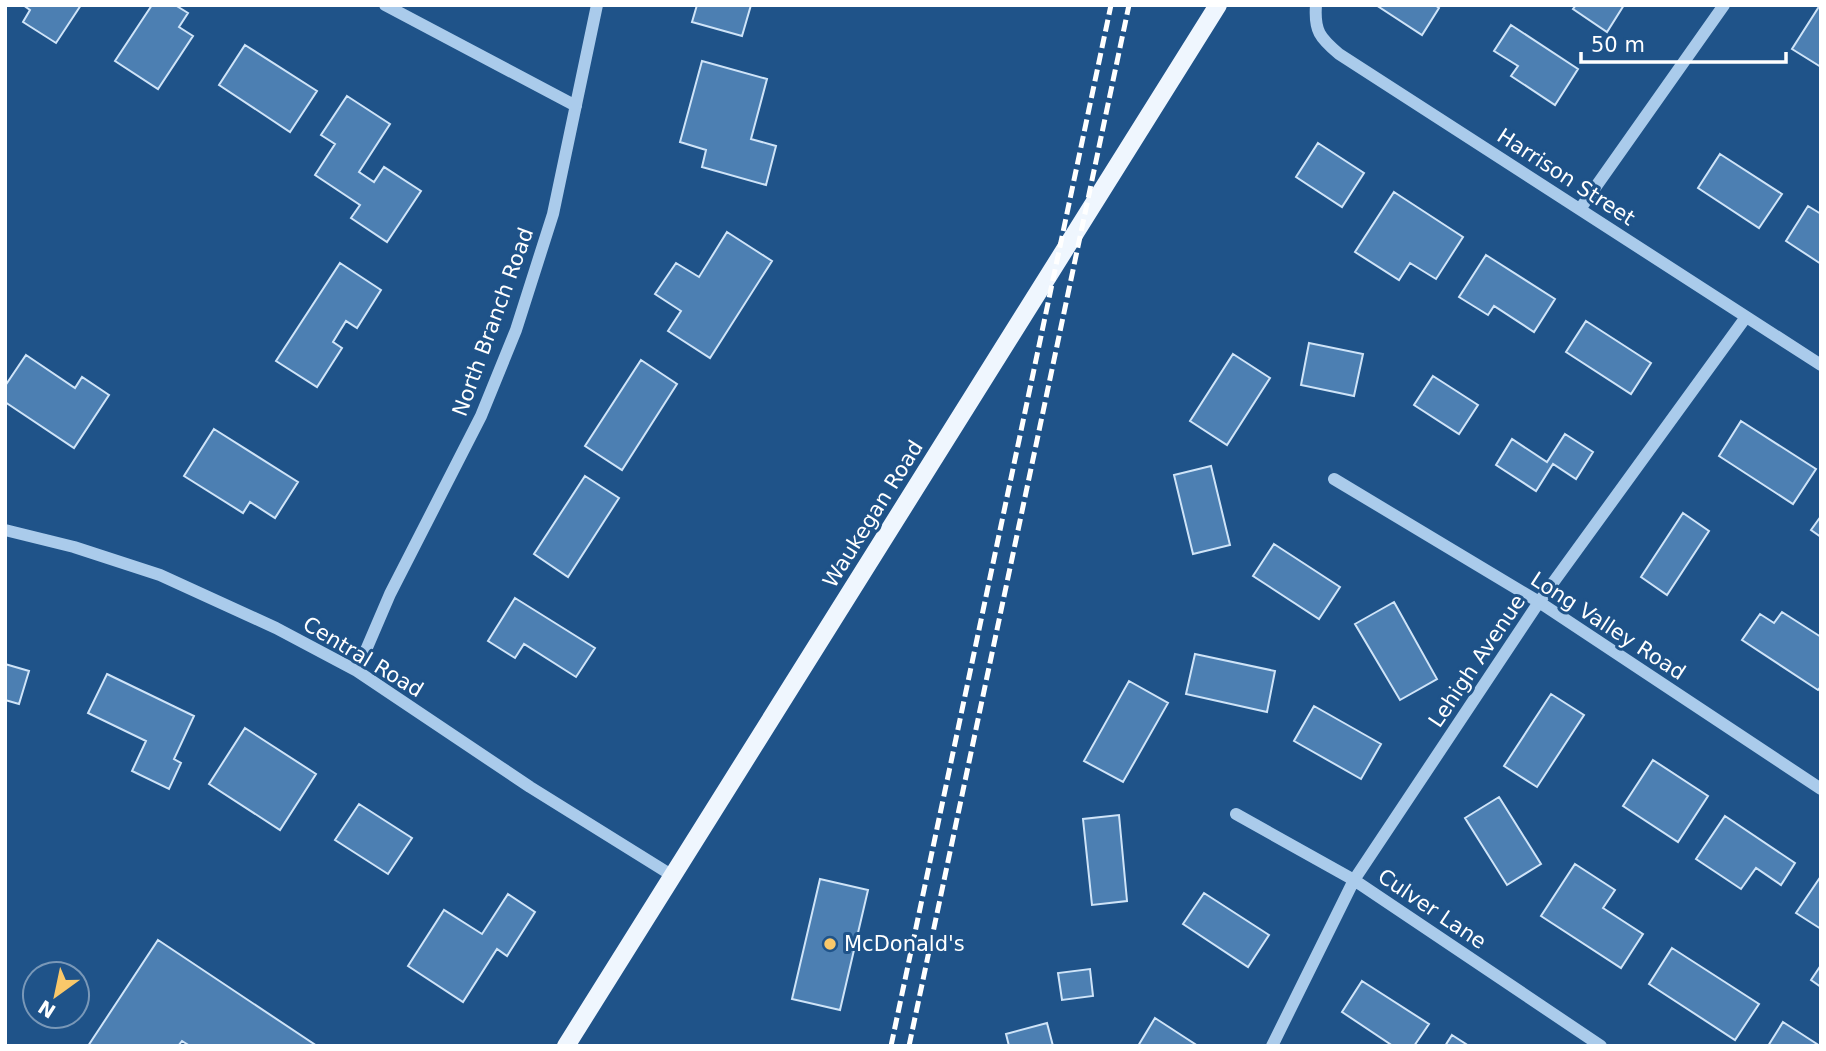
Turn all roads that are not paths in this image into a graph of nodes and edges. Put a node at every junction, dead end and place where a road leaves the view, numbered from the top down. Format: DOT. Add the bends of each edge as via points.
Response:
graph roads {
  1 [pos="385,5"];
  2 [pos="597,5"];
  3 [pos="1218,5"];
  4 [pos="1316,5"];
  5 [pos="1724,5"];
  6 [pos="576,106"];
  7 [pos="1580,209"];
  8 [pos="1746,317"];
  9 [pos="1821,365"];
  10 [pos="1335,479"];
  11 [pos="5,530"];
  12 [pos="1539,602"];
  13 [pos="357,671"];
  14 [pos="1821,789"];
  15 [pos="1236,814"];
  16 [pos="673,876"];
  17 [pos="1354,880"];
  18 [pos="566,1046"];
  19 [pos="1272,1046"];
  20 [pos="1601,1046"];
  1 -- 6 [label="street"];
  2 -- 6 [label="street, North Branch Road"];
  3 -- 16 [label="main road, Waukegan Road"];
  4 -- 7 [label="street, Harrison Street" via="1314,22 1322,39 1339,54"];
  5 -- 7 [label="street"];
  6 -- 13 [label="street, North Branch Road" via="553,214 516,330 481,416 390,594"];
  7 -- 8 [label="street, Harrison Street"];
  8 -- 9 [label="street, Harrison Street"];
  8 -- 12 [label="street, Lehigh Avenue"];
  10 -- 12 [label="street, Long Valley Road"];
  11 -- 13 [label="street, Central Road" via="160,575"];
  12 -- 14 [label="street, Long Valley Road"];
  12 -- 17 [label="street, Lehigh Avenue"];
  13 -- 16 [label="street, Central Road"];
  15 -- 17 [label="street, Culver Lane"];
  16 -- 18 [label="main road, Waukegan Road"];
  17 -- 19 [label="street, Lehigh Avenue"];
  17 -- 20 [label="street, Culver Lane"];
}
